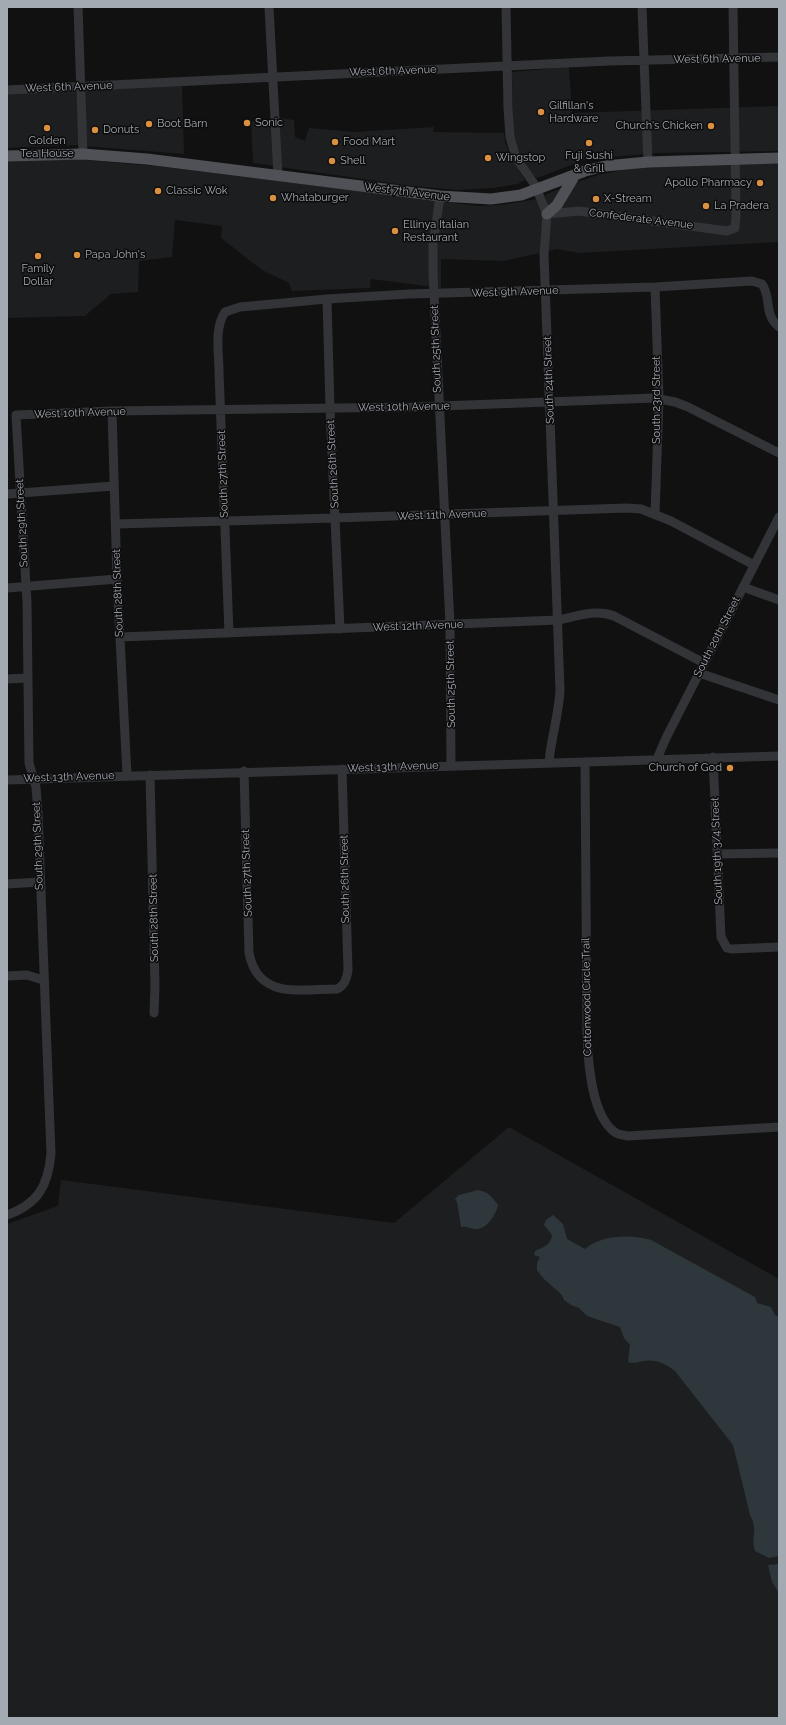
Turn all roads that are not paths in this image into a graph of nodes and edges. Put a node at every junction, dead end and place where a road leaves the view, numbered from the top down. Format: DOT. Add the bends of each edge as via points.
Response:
graph roads {
  1 [pos="78,7"];
  2 [pos="269,7"];
  3 [pos="506,7"];
  4 [pos="642,7"];
  5 [pos="734,7"];
  6 [pos="779,57"];
  7 [pos="734,58"];
  8 [pos="644,60"];
  9 [pos="507,66"];
  10 [pos="273,76"];
  11 [pos="80,87"];
  12 [pos="7,90"];
  13 [pos="83,154"];
  14 [pos="7,156"];
  15 [pos="779,158"];
  16 [pos="734,159"];
  17 [pos="648,162"];
  18 [pos="575,175"];
  19 [pos="278,176"];
  20 [pos="537,189"];
  21 [pos="440,196"];
  22 [pos="547,214"];
  23 [pos="655,287"];
  24 [pos="546,291"];
  25 [pos="434,294"];
  26 [pos="326,299"];
  27 [pos="222,316"];
  28 [pos="779,327"];
  29 [pos="659,399"];
  30 [pos="550,401"];
  31 [pos="438,406"];
  32 [pos="330,408"];
  33 [pos="220,410"];
  34 [pos="112,411"];
  35 [pos="16,415"];
  36 [pos="779,453"];
  37 [pos="114,486"];
  38 [pos="20,493"];
  39 [pos="7,494"];
  40 [pos="553,511"];
  41 [pos="654,514"];
  42 [pos="444,515"];
  43 [pos="779,517"];
  44 [pos="335,518"];
  45 [pos="225,522"];
  46 [pos="116,524"];
  47 [pos="754,565"];
  48 [pos="117,579"];
  49 [pos="26,587"];
  50 [pos="742,587"];
  51 [pos="7,588"];
  52 [pos="779,600"];
  53 [pos="559,620"];
  54 [pos="450,625"];
  55 [pos="340,629"];
  56 [pos="229,633"];
  57 [pos="120,637"];
  58 [pos="704,662"];
  59 [pos="699,673"];
  60 [pos="27,678"];
  61 [pos="7,679"];
  62 [pos="779,700"];
  63 [pos="779,756"];
  64 [pos="714,757"];
  65 [pos="657,758"];
  66 [pos="549,762"];
  67 [pos="585,762"];
  68 [pos="451,766"];
  69 [pos="342,769"];
  70 [pos="244,771"];
  71 [pos="127,775"];
  72 [pos="150,775"];
  73 [pos="33,779"];
  74 [pos="7,780"];
  75 [pos="779,853"];
  76 [pos="717,854"];
  77 [pos="40,882"];
  78 [pos="7,884"];
  79 [pos="779,947"];
  80 [pos="256,974"];
  81 [pos="7,976"];
  82 [pos="43,980"];
  83 [pos="154,1013"];
  84 [pos="779,1127"];
  85 [pos="7,1215"];
  1 -- 11 [label="street"];
  2 -- 10 [label="street"];
  3 -- 9 [label="street, South 24th Street"];
  4 -- 8 [label="street"];
  5 -- 7 [label="street"];
  6 -- 7 [label="street, West 6th Avenue"];
  7 -- 8 [label="street, West 6th Avenue"];
  7 -- 16 [label="street"];
  8 -- 9 [label="street, West 6th Avenue"];
  8 -- 17 [label="street"];
  9 -- 10 [label="street, West 6th Avenue"];
  9 -- 20 [label="street, South 24th Street" via="512,147 516,158"];
  10 -- 11 [label="street, West 6th Avenue"];
  10 -- 19 [label="street"];
  11 -- 12 [label="street, West 6th Avenue"];
  11 -- 13 [label="street"];
  13 -- 14 [label="main road, West 7th Avenue"];
  13 -- 19 [label="main road, West 7th Avenue" via="147,159"];
  15 -- 16 [label="main road, West 7th Avenue"];
  16 -- 17 [label="main road, West 7th Avenue"];
  16 -- 22 [label="street, Confederate Avenue" via="735,228 727,231 579,212"];
  17 -- 18 [label="main road, West 7th Avenue" via="605,166"];
  18 -- 20 [label="main road, West 7th Avenue"];
  18 -- 22 [label="main road" via="557,206"];
  19 -- 21 [label="main road, West 7th Avenue"];
  20 -- 21 [label="main road, West 7th Avenue" via="521,195 491,199"];
  20 -- 22 [label="street, South 24th Street"];
  21 -- 25 [label="street, South 25th Street" via="433,245"];
  22 -- 24 [label="street, South 24th Street" via="544,256"];
  23 -- 24 [label="street, West 9th Avenue"];
  23 -- 28 [label="street, West 9th Avenue" via="758,282 765,288 768,312"];
  23 -- 29 [label="street, South 23rd Street"];
  24 -- 25 [label="street, West 9th Avenue"];
  24 -- 30 [label="street, South 24th Street"];
  25 -- 26 [label="street, West 9th Avenue"];
  25 -- 31 [label="street, South 25th Street"];
  26 -- 27 [label="street, West 9th Avenue" via="240,307 225,312"];
  26 -- 32 [label="street, South 26th Street"];
  27 -- 33 [label="street, South 27th Street" via="219,329"];
  29 -- 30 [label="street, West 10th Avenue"];
  29 -- 36 [label="street, West 10th Avenue" via="688,407"];
  29 -- 41 [label="street, South 23rd Street"];
  30 -- 31 [label="street, West 10th Avenue"];
  30 -- 40 [label="street, South 24th Street"];
  31 -- 32 [label="street, West 10th Avenue"];
  31 -- 42 [label="street, South 25th Street"];
  32 -- 33 [label="street, West 10th Avenue"];
  32 -- 44 [label="street, South 26th Street"];
  33 -- 34 [label="street, West 10th Avenue"];
  33 -- 45 [label="street, South 27th Street"];
  34 -- 35 [label="street, West 10th Avenue"];
  34 -- 37 [label="street, South 28th Street"];
  35 -- 38 [label="street, South 29th Street"];
  37 -- 38 [label="street"];
  37 -- 46 [label="street, South 28th Street"];
  38 -- 39 [label="street"];
  38 -- 49 [label="street, South 29th Street"];
  40 -- 41 [label="street, West 11th Avenue" via="627,508 641,509"];
  40 -- 42 [label="street, West 11th Avenue"];
  40 -- 53 [label="street, South 24th Street"];
  41 -- 47 [label="street, West 11th Avenue"];
  42 -- 44 [label="street, West 11th Avenue"];
  42 -- 54 [label="street, South 25th Street"];
  43 -- 47 [label="street, South 20th Street"];
  44 -- 45 [label="street, West 11th Avenue"];
  44 -- 55 [label="street, South 26th Street"];
  45 -- 46 [label="street, West 11th Avenue"];
  45 -- 56 [label="street, South 27th Street"];
  46 -- 48 [label="street, South 28th Street"];
  47 -- 50 [label="street, South 20th Street"];
  48 -- 49 [label="street"];
  48 -- 57 [label="street, South 28th Street"];
  49 -- 51 [label="street"];
  49 -- 60 [label="street, South 29th Street"];
  50 -- 52 [label="street"];
  50 -- 58 [label="street, South 20th Street"];
  53 -- 54 [label="street, West 12th Avenue"];
  53 -- 58 [label="street, West 12th Avenue" via="596,612 606,613"];
  53 -- 66 [label="street, South 24th Street" via="559,707"];
  54 -- 55 [label="street, West 12th Avenue"];
  54 -- 68 [label="street, South 25th Street"];
  55 -- 56 [label="street, West 12th Avenue"];
  56 -- 57 [label="street, West 12th Avenue"];
  57 -- 71 [label="street, South 28th Street"];
  58 -- 59 [label="street, South 20th Street"];
  59 -- 62 [label="street"];
  59 -- 65 [label="street, South 20th Street"];
  60 -- 61 [label="street"];
  60 -- 73 [label="street, South 29th Street" via="29,763"];
  63 -- 64 [label="street, West 13th Avenue"];
  64 -- 65 [label="street, West 13th Avenue"];
  64 -- 76 [label="street, South 19th 3/4 Street"];
  65 -- 67 [label="street, West 13th Avenue"];
  66 -- 67 [label="street, West 13th Avenue"];
  66 -- 68 [label="street, West 13th Avenue"];
  67 -- 84 [label="street, Cottonwood Circle Trail" via="586,1034 600,1113 614,1132 628,1136"];
  68 -- 69 [label="street, West 13th Avenue"];
  69 -- 70 [label="street, West 13th Avenue"];
  69 -- 80 [label="street, South 26th Street" via="348,970 345,983 337,989 281,989 264,982"];
  70 -- 72 [label="street, West 13th Avenue"];
  70 -- 80 [label="street, South 27th Street" via="249,953"];
  71 -- 72 [label="street, West 13th Avenue"];
  71 -- 73 [label="street, West 13th Avenue"];
  72 -- 83 [label="street, South 28th Street"];
  73 -- 74 [label="street, West 13th Avenue"];
  73 -- 77 [label="street, South 29th Street" via="38,814"];
  75 -- 76 [label="street"];
  76 -- 79 [label="street, South 19th 3/4 Street" via="721,938 724,944 731,949"];
  77 -- 78 [label="street"];
  77 -- 82 [label="street, South 29th Street"];
  81 -- 82 [label="street" via="27,975"];
  82 -- 85 [label="street, South 29th Street" via="51,1158 46,1180 37,1197 25,1208"];
}
